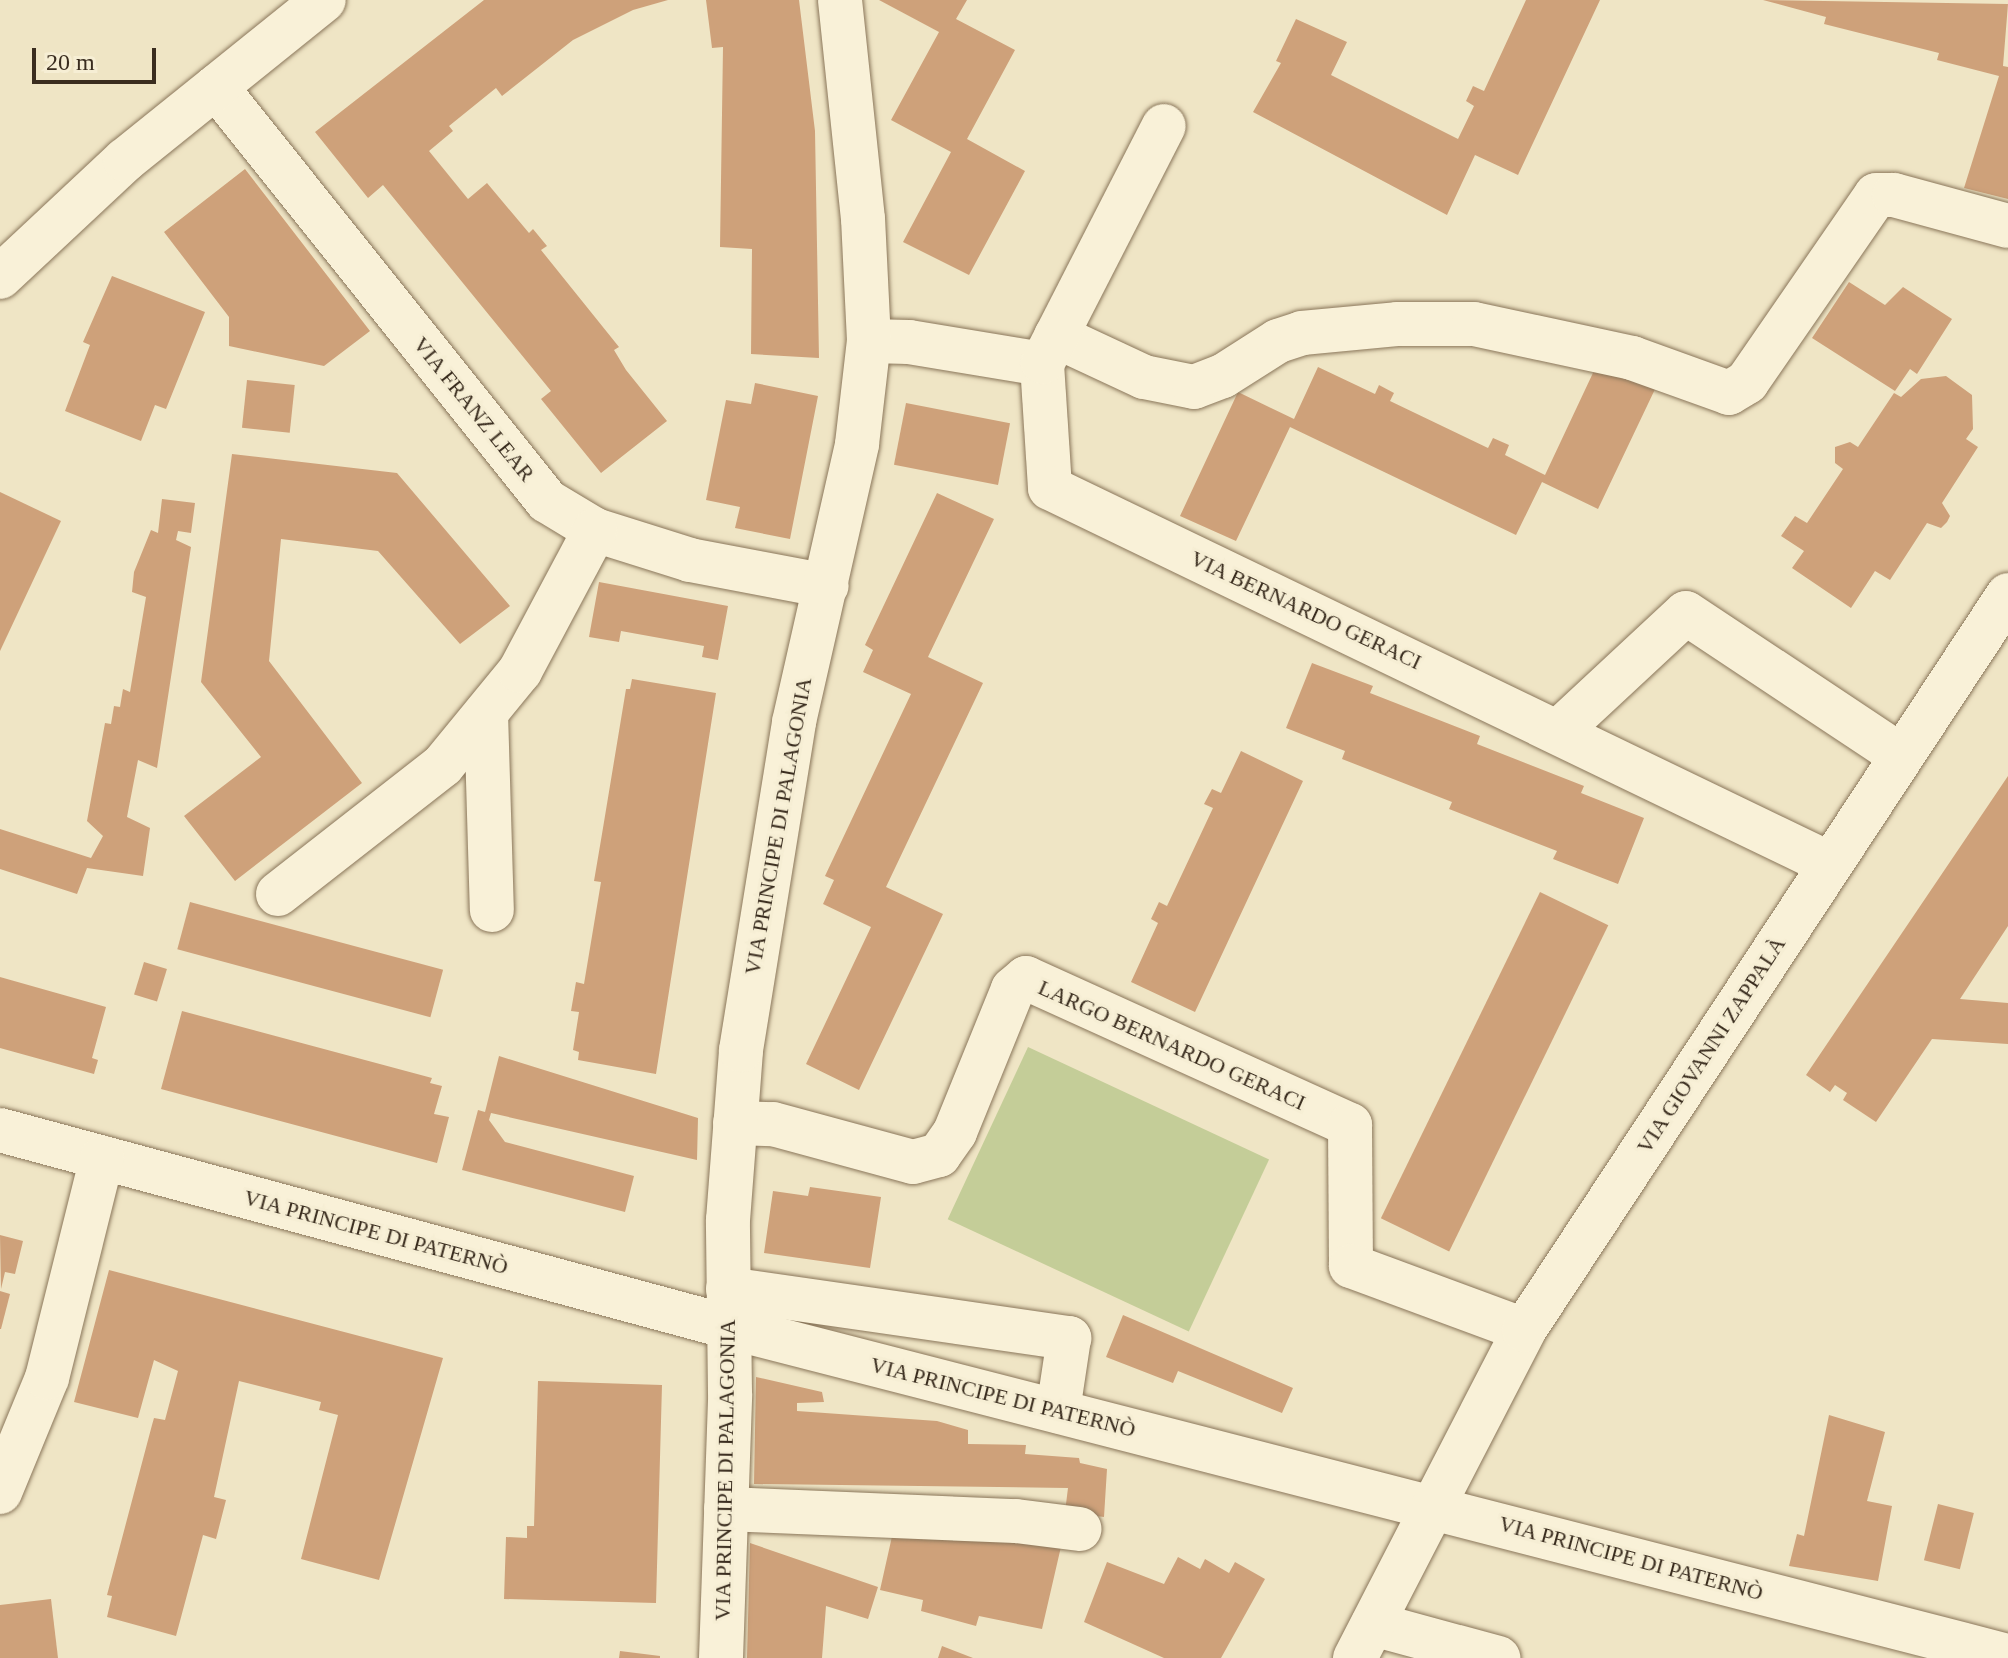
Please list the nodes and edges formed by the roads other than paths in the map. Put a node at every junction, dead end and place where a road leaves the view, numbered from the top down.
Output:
1 (324, 0) edge
2 (840, 0) edge
3 (216, 87) junction
4 (1164, 126) dead end
5 (2008, 226) edge
6 (0, 277) edge
7 (869, 341) junction
8 (1049, 350) junction
9 (595, 530) junction
10 (827, 586) junction
11 (2008, 595) edge
12 (486, 713) junction
13 (1559, 731) junction
14 (1901, 756) junction
15 (1830, 864) junction
16 (278, 894) dead end
17 (492, 910) dead end
18 (735, 1123) junction
19 (0, 1130) edge
20 (102, 1158) junction
21 (728, 1308) junction
22 (1524, 1330) junction
23 (1058, 1411) junction
24 (0, 1492) edge
25 (1434, 1507) junction
26 (726, 1509) junction
27 (1079, 1529) dead end
28 (1364, 1641) edge
29 (1934, 1647) edge
30 (2008, 1656) edge
31 (721, 1658) edge
32 (1498, 1658) edge

1 - 3 street
2 - 7 street, VIA PRINCIPE DI PALAGONIA
3 - 6 street
3 - 9 street, VIA FRANZ LEAR
4 - 8 street
5 - 8 street
7 - 8 street
7 - 10 street, VIA PRINCIPE DI PALAGONIA
8 - 13 street, VIA BERNARDO GERACI
9 - 10 street, VIA FRANZ LEAR
9 - 12 street
10 - 18 street, VIA PRINCIPE DI PALAGONIA
11 - 14 street, VIA GIOVANNI ZAPPALÀ
12 - 16 street
12 - 17 street
13 - 14 street
13 - 15 street, VIA BERNARDO GERACI
14 - 15 street, VIA GIOVANNI ZAPPALÀ
15 - 22 street, VIA GIOVANNI ZAPPALÀ
18 - 21 street, VIA PRINCIPE DI PALAGONIA
18 - 22 street, LARGO BERNARDO GERACI
19 - 20 street, VIA PRINCIPE DI PATERNÒ
20 - 21 street, VIA PRINCIPE DI PATERNÒ
20 - 24 street
21 - 23 street, VIA PRINCIPE DI PATERNÒ
21 - 23 street
21 - 26 street, VIA PRINCIPE DI PALAGONIA
22 - 25 street, VIA GIOVANNI ZAPPALÀ
23 - 25 street, VIA PRINCIPE DI PATERNÒ
25 - 28 street, VIA GIOVANNI ZAPPALÀ
25 - 29 street, VIA PRINCIPE DI PATERNÒ
26 - 27 street
26 - 31 street, VIA PRINCIPE DI PALAGONIA
28 - 32 street
29 - 30 street, VIA PRINCIPE DI PATERNÒ

